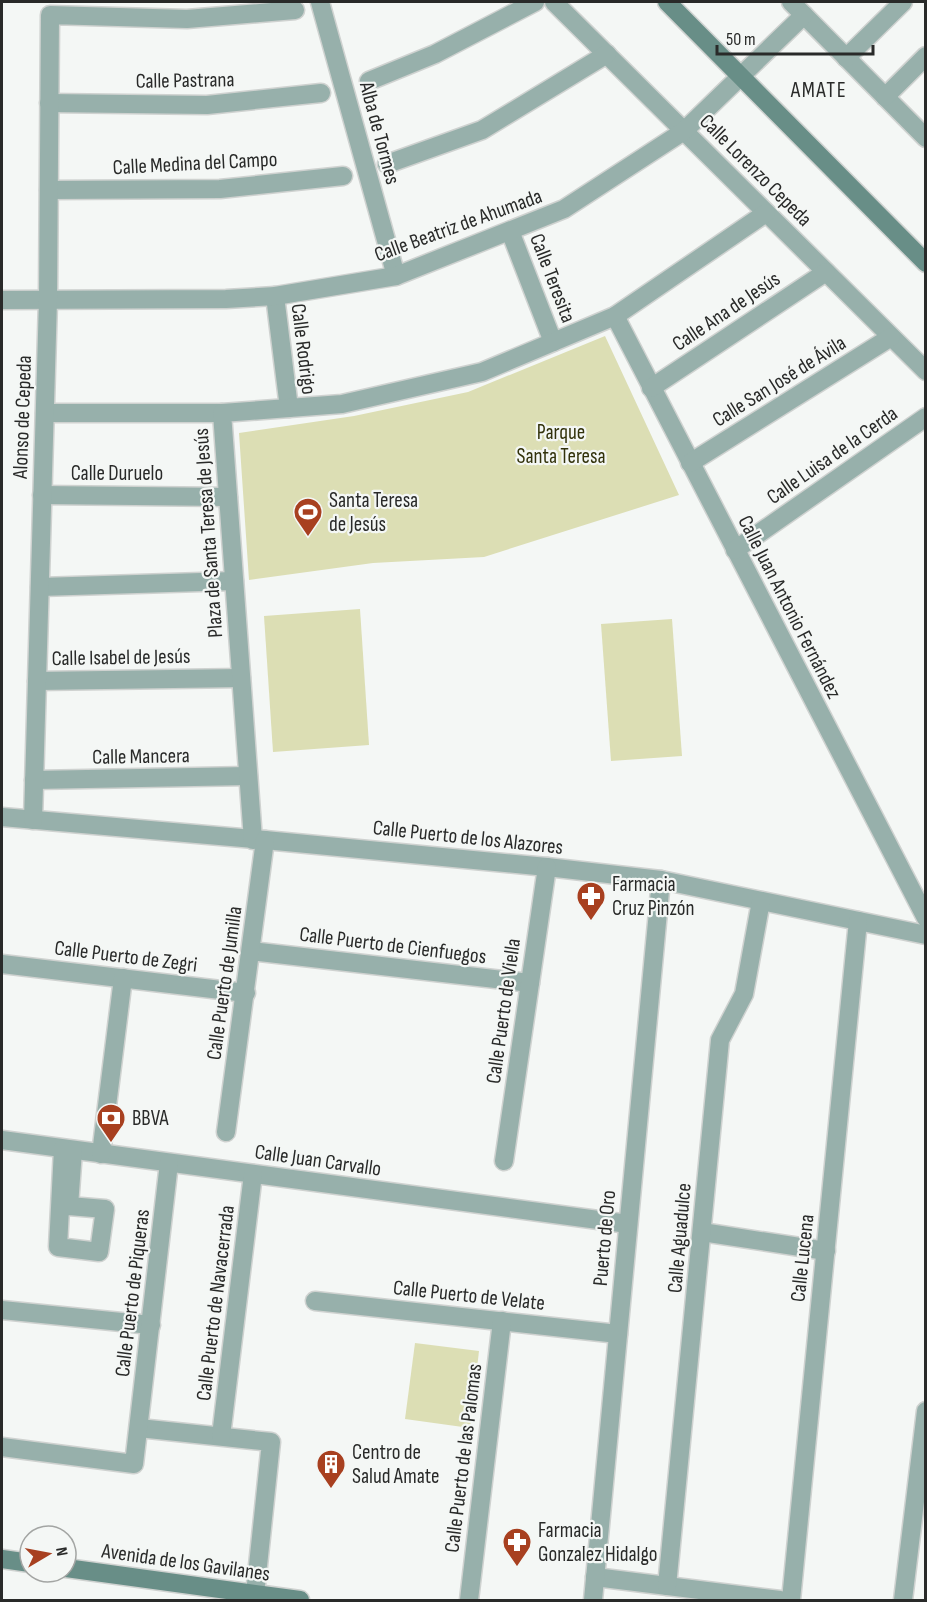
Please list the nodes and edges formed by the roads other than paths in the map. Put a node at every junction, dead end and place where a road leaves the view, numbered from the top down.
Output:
1 (320, 2) edge
2 (535, 2) edge
3 (554, 2) edge
4 (667, 2) edge
5 (790, 2) edge
6 (903, 2) edge
7 (295, 10) dead end
8 (804, 15) junction
9 (607, 54) junction
10 (926, 56) edge
11 (846, 58) junction
12 (741, 77) junction
13 (369, 81) dead end
14 (321, 93) dead end
15 (885, 97) junction
16 (49, 103) junction
17 (684, 131) junction
18 (926, 138) edge
19 (387, 164) dead end
20 (343, 176) dead end
21 (49, 190) junction
22 (766, 213) junction
23 (510, 231) junction
24 (926, 263) edge
25 (826, 272) junction
26 (396, 276) junction
27 (275, 296) junction
28 (2, 300) edge
29 (48, 300) junction
30 (615, 316) junction
31 (891, 337) junction
32 (553, 342) junction
33 (926, 371) edge
34 (651, 388) junction
35 (289, 408) junction
36 (45, 413) junction
37 (222, 413) junction
38 (926, 417) edge
39 (690, 463) junction
40 (42, 495) junction
41 (228, 496) junction
42 (735, 550) junction
43 (234, 581) junction
44 (40, 587) junction
45 (241, 678) junction
46 (37, 681) junction
47 (248, 776) junction
48 (34, 780) junction
49 (2, 817) edge
50 (33, 820) junction
51 (259, 840) junction
52 (547, 867) junction
53 (661, 880) junction
54 (761, 901) junction
55 (926, 918) edge
56 (858, 921) junction
57 (926, 935) edge
58 (251, 951) junction
59 (2, 964) edge
60 (123, 978) junction
61 (530, 983) junction
62 (246, 993) junction
63 (226, 1132) dead end
64 (2, 1140) edge
65 (68, 1150) junction
66 (100, 1154) junction
67 (504, 1161) dead end
68 (169, 1163) junction
69 (254, 1174) junction
70 (628, 1224) junction
71 (702, 1232) junction
72 (826, 1251) junction
73 (315, 1301) dead end
74 (2, 1310) edge
75 (502, 1322) junction
76 (151, 1325) junction
77 (618, 1334) junction
78 (926, 1411) edge
79 (139, 1428) junction
80 (221, 1437) junction
81 (2, 1447) edge
82 (2, 1559) edge
83 (18, 1561) edge
84 (78, 1570) edge
85 (595, 1577) junction
86 (667, 1586) junction
87 (255, 1594) junction
88 (300, 1600) edge
89 (469, 1600) edge
90 (592, 1600) edge
91 (780, 1600) edge
92 (791, 1600) edge
93 (903, 1600) edge

1 - 26 street, Alba de Tormes
2 - 13 street
3 - 9 street, Calle Lorenzo Cepeda
4 - 12 street
5 - 8 street
6 - 11 street
7 - 16 street, Alonso de Cepeda
8 - 11 street
8 - 12 street, Calle Beatriz de Ahumada
9 - 17 street, Calle Lorenzo Cepeda
9 - 19 street
10 - 15 street
11 - 15 street
12 - 17 street, Calle Beatriz de Ahumada
12 - 24 street
14 - 16 street, Calle Pastrana
15 - 18 street
16 - 21 street, Alonso de Cepeda
17 - 22 street, Calle Lorenzo Cepeda
17 - 23 street, Calle Beatriz de Ahumada
20 - 21 street, Calle Medina del Campo
21 - 29 street, Alonso de Cepeda
22 - 25 street, Calle Lorenzo Cepeda
22 - 30 street, Plaza de Santa Teresa de Jesús
23 - 26 street, Calle Beatriz de Ahumada
23 - 32 street, Calle Teresita
25 - 31 street, Calle Lorenzo Cepeda
25 - 34 street, Calle Ana de Jesús
26 - 27 street, Calle Beatriz de Ahumada
27 - 29 street, Calle Beatriz de Ahumada
27 - 35 street, Calle Rodrigo
28 - 29 street, Calle Beatriz de Ahumada
29 - 36 street, Alonso de Cepeda
30 - 32 street, Plaza de Santa Teresa de Jesús
30 - 34 street, Calle Juan Antonio Fernández
31 - 33 street, Calle Lorenzo Cepeda
31 - 39 street, Calle San José de Ávila
32 - 35 street, Plaza de Santa Teresa de Jesús
34 - 39 street, Calle Juan Antonio Fernández
35 - 37 street, Plaza de Santa Teresa de Jesús
36 - 37 street
36 - 40 street, Alonso de Cepeda
37 - 41 street, Plaza de Santa Teresa de Jesús
38 - 42 street, Calle Luisa de la Cerda
39 - 42 street, Calle Juan Antonio Fernández
40 - 41 street, Calle Duruelo
40 - 44 street, Alonso de Cepeda
41 - 43 street, Plaza de Santa Teresa de Jesús
42 - 55 street, Calle Juan Antonio Fernández
43 - 44 street
43 - 45 street, Plaza de Santa Teresa de Jesús
44 - 46 street, Alonso de Cepeda
45 - 46 street, Calle Isabel de Jesús
45 - 47 street, Plaza de Santa Teresa de Jesús
46 - 48 street, Alonso de Cepeda
47 - 48 street, Calle Mancera
47 - 51 street, Plaza de Santa Teresa de Jesús
48 - 50 street, Alonso de Cepeda
49 - 50 street, Calle Puerto de los Alazores
50 - 51 street, Calle Puerto de los Alazores
51 - 52 street, Calle Puerto de los Alazores
51 - 58 street, Calle Puerto de Jumilla
52 - 53 street, Calle Puerto de los Alazores
52 - 61 street, Calle Puerto de Viella
53 - 54 street, Calle Puerto de los Alazores
53 - 70 street, Puerto de Oro
54 - 56 street, Calle Puerto de los Alazores
54 - 71 street, Calle Aguadulce
56 - 57 street, Calle Puerto de los Alazores
56 - 72 street, Calle Lucena
58 - 61 street, Calle Puerto de Cienfuegos
58 - 62 street, Calle Puerto de Jumilla
59 - 60 street, Calle Puerto de Zegri
60 - 62 street, Calle Puerto de Zegri
60 - 66 street
61 - 67 street, Calle Puerto de Viella
62 - 63 street, Calle Puerto de Jumilla
64 - 65 street, Calle Juan Carvallo
65 - 65 street
65 - 66 street, Calle Juan Carvallo
66 - 68 street, Calle Juan Carvallo
68 - 69 street, Calle Juan Carvallo
68 - 76 street, Calle Puerto de Piqueras
69 - 70 street, Calle Juan Carvallo
69 - 80 street, Calle Puerto de Navacerrada
70 - 77 street, Puerto de Oro
71 - 72 street
71 - 86 street, Calle Aguadulce
72 - 92 street, Calle Lucena
73 - 75 street, Calle Puerto de Velate
74 - 76 street
75 - 77 street, Calle Puerto de Velate
75 - 89 street, Calle Puerto de las Palomas
76 - 79 street, Calle Puerto de Piqueras
77 - 85 street, Puerto de Oro
78 - 93 street
79 - 80 street
79 - 81 street, Calle Puerto de Piqueras
80 - 87 street
82 - 83 street
84 - 87 street, Avenida de los Gavilanes
85 - 86 street
85 - 90 street, Puerto de Oro
86 - 91 street
87 - 88 street, Avenida de los Gavilanes

